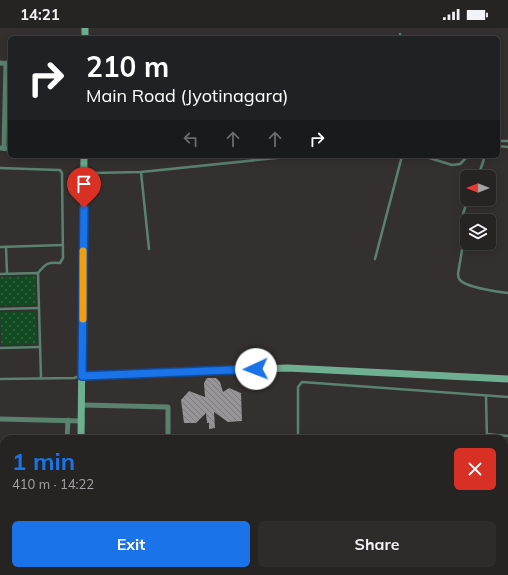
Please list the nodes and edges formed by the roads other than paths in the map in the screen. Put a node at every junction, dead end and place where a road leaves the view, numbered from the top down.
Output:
1 (0, 63) edge
2 (8, 63) edge
3 (2, 148) edge
4 (84, 158) edge
5 (277, 158) edge
6 (401, 158) edge
7 (429, 158) edge
8 (466, 158) edge
9 (484, 158) edge
10 (0, 168) edge
11 (480, 170) edge
12 (141, 172) junction
13 (93, 173) dead end
14 (466, 206) edge
15 (63, 245) junction
16 (0, 247) edge
17 (6, 247) junction
18 (148, 249) dead end
19 (375, 259) dead end
20 (7, 273) junction
21 (38, 273) junction
22 (0, 274) edge
23 (508, 293) edge
24 (39, 308) junction
25 (0, 309) edge
26 (40, 347) junction
27 (0, 348) edge
28 (82, 376) junction
29 (41, 378) junction
30 (508, 379) edge
31 (0, 380) edge
32 (486, 395) junction
33 (508, 397) edge
34 (83, 405) junction
35 (0, 419) edge
36 (68, 420) junction
37 (82, 421) junction
38 (487, 434) joint
39 (67, 435) edge
40 (82, 435) edge
41 (168, 435) edge
42 (298, 435) edge
43 (498, 435) edge

1 - 2 street
2 - 3 street
4 - 28 street
5 - 12 lane
6 - 19 lane
7 - 8 lane
9 - 11 lane
10 - 15 lane
12 - 13 lane
12 - 18 lane
14 - 23 lane
15 - 17 lane
15 - 21 lane
16 - 17 lane
17 - 20 lane
20 - 21 lane
20 - 22 lane
21 - 24 lane
24 - 25 lane
24 - 26 lane
26 - 27 lane
26 - 29 lane
28 - 29 lane
28 - 30 street
28 - 34 street
29 - 31 lane
32 - 33 lane
32 - 38 lane
32 - 42 lane
34 - 37 street
34 - 41 street
35 - 36 street
36 - 37 street
36 - 39 street
37 - 40 street
38 - 43 lane

